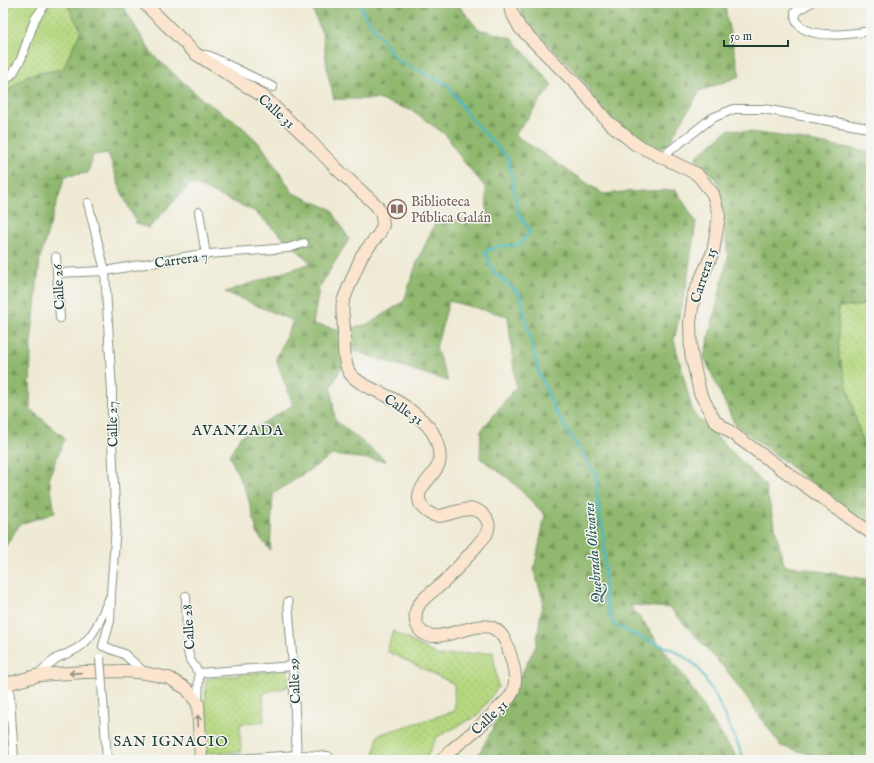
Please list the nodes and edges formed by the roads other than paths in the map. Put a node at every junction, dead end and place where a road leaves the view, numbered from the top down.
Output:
1 (46, 3) edge
2 (144, 3) edge
3 (510, 3) edge
4 (810, 3) edge
5 (871, 31) edge
6 (196, 54) junction
7 (3, 83) edge
8 (273, 87) dead end
9 (871, 127) edge
10 (663, 156) junction
11 (88, 203) dead end
12 (199, 212) dead end
13 (304, 243) dead end
14 (206, 254) junction
15 (56, 257) dead end
16 (105, 271) junction
17 (57, 273) junction
18 (60, 318) dead end
19 (871, 533) edge
20 (111, 594) junction
21 (186, 596) dead end
22 (288, 602) dead end
23 (100, 658) dead end
24 (293, 666) junction
25 (145, 673) junction
26 (199, 673) junction
27 (39, 675) junction
28 (5, 681) edge
29 (198, 704) junction
30 (328, 756) dead end
31 (297, 758) edge
32 (14, 760) edge
33 (107, 760) edge
34 (201, 760) edge
35 (221, 760) edge
36 (442, 760) edge

1 - 7 street
2 - 6 street, Calle 31
3 - 10 street, Carrera 15
4 - 5 street
6 - 8 street
6 - 36 street, Calle 31
9 - 10 street
10 - 19 street, Carrera 15
11 - 16 street, Calle 27
12 - 14 street
13 - 14 street, Carrera 7
14 - 16 street, Carrera 7
15 - 17 street, Calle 26
16 - 17 street, Carrera 7
16 - 20 street, Calle 27
17 - 18 street, Calle 26
20 - 25 street, Calle 27
20 - 27 street
21 - 26 street, Calle 28
22 - 24 street, Calle 29
23 - 33 street, bridge
24 - 26 street
24 - 31 street, Calle 29
25 -> 27 street
25 - 29 street
26 - 29 street
27 - 28 street
28 - 32 street
34 -> 29 street
30 - 31 street
31 - 35 street

